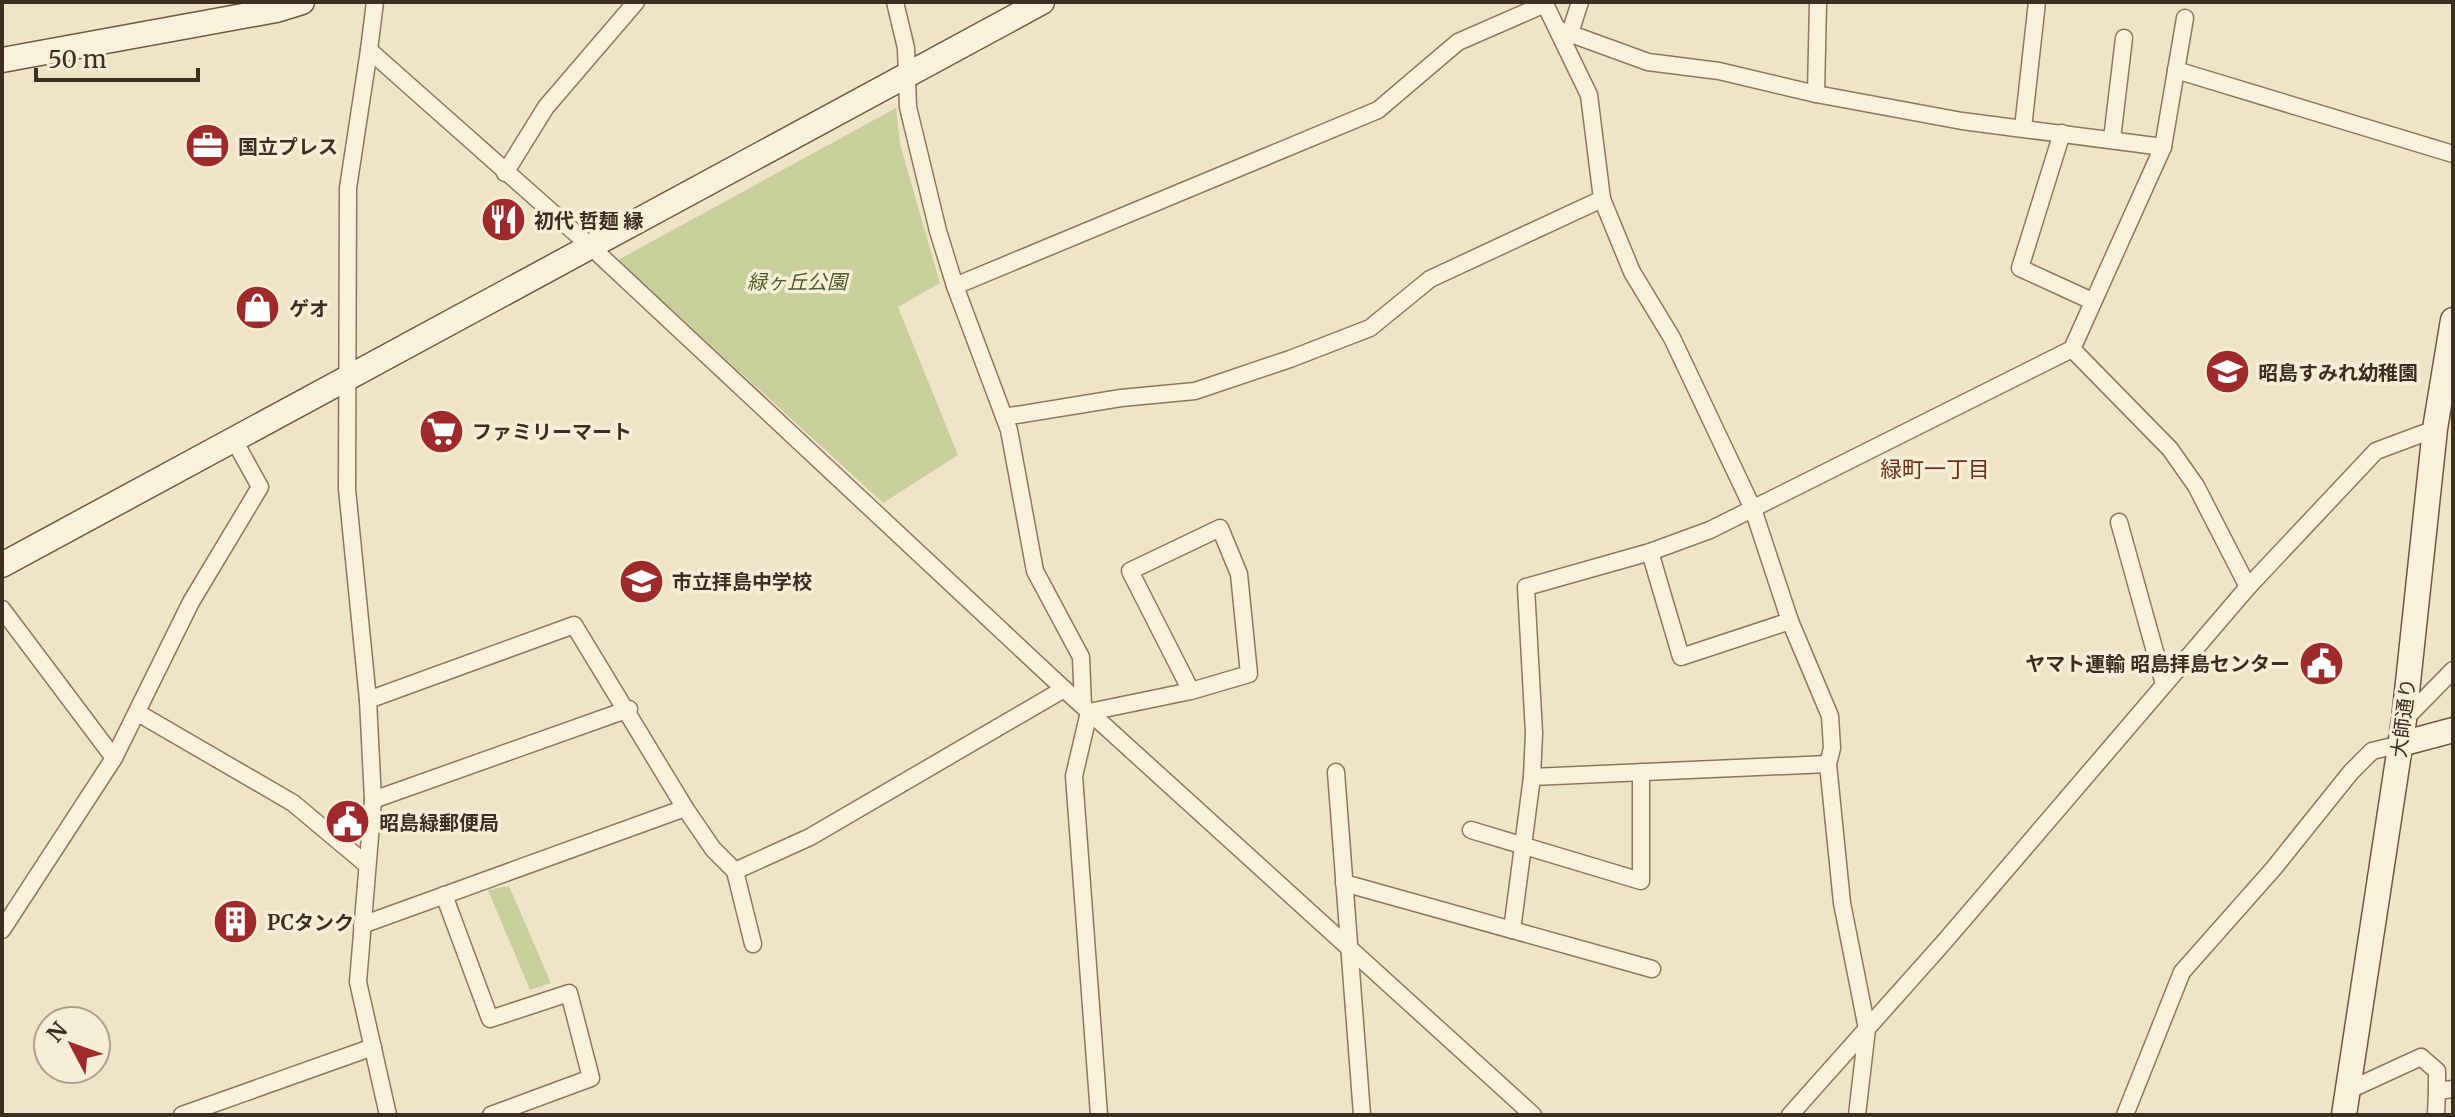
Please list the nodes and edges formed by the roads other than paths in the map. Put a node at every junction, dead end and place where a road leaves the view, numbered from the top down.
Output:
1 (302, 2) edge
2 (375, 2) edge
3 (636, 2) edge
4 (895, 2) edge
5 (1042, 2) edge
6 (1580, 2) edge
7 (1818, 2) edge
8 (2037, 2) edge
9 (1544, 3) edge
10 (2185, 18) dead end
11 (1565, 32) junction
12 (2124, 38) dead end
13 (369, 50) junction
14 (2, 60) edge
15 (2176, 70) junction
16 (907, 74) junction
17 (1816, 94) junction
18 (2023, 128) junction
19 (2062, 133) junction
20 (2112, 139) junction
21 (2163, 147) junction
22 (2453, 154) edge
23 (505, 173) junction
24 (1602, 199) junction
25 (590, 246) junction
26 (955, 286) junction
27 (2092, 301) junction
28 (2453, 320) edge
29 (2072, 349) junction
30 (348, 379) junction
31 (1004, 417) junction
32 (2435, 429) junction
33 (234, 440) junction
34 (1753, 509) junction
35 (2119, 522) dead end
36 (1650, 552) junction
37 (2, 565) edge
38 (2248, 587) junction
39 (2, 609) edge
40 (1790, 621) junction
41 (2453, 670) edge
42 (2164, 684) junction
43 (1064, 689) junction
44 (1191, 691) junction
45 (368, 700) junction
46 (629, 709) junction
47 (1086, 709) junction
48 (138, 713) junction
49 (2453, 730) edge
50 (2402, 732) junction
51 (114, 758) junction
52 (1828, 764) junction
53 (1336, 772) dead end
54 (1641, 772) junction
55 (1532, 777) junction
56 (373, 800) junction
57 (685, 808) junction
58 (1471, 830) dead end
59 (1521, 847) junction
60 (367, 865) junction
61 (735, 871) junction
62 (1344, 883) junction
63 (444, 895) junction
64 (362, 925) junction
65 (2, 930) edge
66 (1512, 930) junction
67 (753, 944) dead end
68 (1348, 946) junction
69 (1652, 969) dead end
70 (1867, 1029) junction
71 (373, 1047) junction
72 (2445, 1090) edge
73 (2346, 1103) edge
74 (182, 1115) edge
75 (388, 1115) edge
76 (491, 1115) edge
77 (1099, 1115) edge
78 (1362, 1115) edge
79 (1533, 1115) edge
80 (1790, 1115) edge
81 (1857, 1115) edge
82 (2125, 1115) edge
83 (2436, 1115) edge

1 - 14 street
2 - 13 street
3 - 23 street
4 - 16 street
5 - 16 street
6 - 11 street
7 - 17 street
8 - 18 street
9 - 11 street
9 - 26 street
10 - 15 street
11 - 17 street
11 - 24 street
12 - 20 street
13 - 23 street
13 - 30 street
15 - 21 street
15 - 22 street
16 - 25 street
16 - 26 street
17 - 18 street
18 - 19 street
19 - 20 street
19 - 27 street
20 - 21 street
21 - 27 street
23 - 25 street
24 - 31 street
24 - 34 street
25 - 30 street
25 - 43 street
26 - 31 street
27 - 29 street
28 - 32 street, 大師通り
29 - 34 street
29 - 38 street
30 - 33 street
30 - 45 street
31 - 47 street
32 - 38 street
32 - 50 street, 大師通り
33 - 37 street
33 - 48 street
34 - 36 street
34 - 40 street
35 - 42 street
36 - 40 street
36 - 55 street
38 - 42 street
39 - 51 street
40 - 52 street
41 - 50 street
42 - 70 street
43 - 47 street
43 - 61 street
44 - 44 street
44 - 47 street
45 - 46 street
45 - 56 street
46 - 56 street
46 - 57 street
47 - 68 street
47 - 77 street
48 - 51 street
48 - 60 street
49 - 50 street
50 - 73 street, 大師通り
50 - 82 street
51 - 65 street
52 - 54 street
52 - 70 street
53 - 62 street
54 - 55 street
54 - 59 street
55 - 59 street
56 - 60 street
57 - 61 street
57 - 63 street
58 - 59 street
59 - 66 street
60 - 64 street
61 - 67 street
62 - 66 street
62 - 68 street
63 - 64 street
63 - 76 street
64 - 71 street
66 - 69 street
68 - 78 street
68 - 79 street
70 - 80 street
70 - 81 street
71 - 74 street
71 - 75 street
72 - 73 street
72 - 83 street

